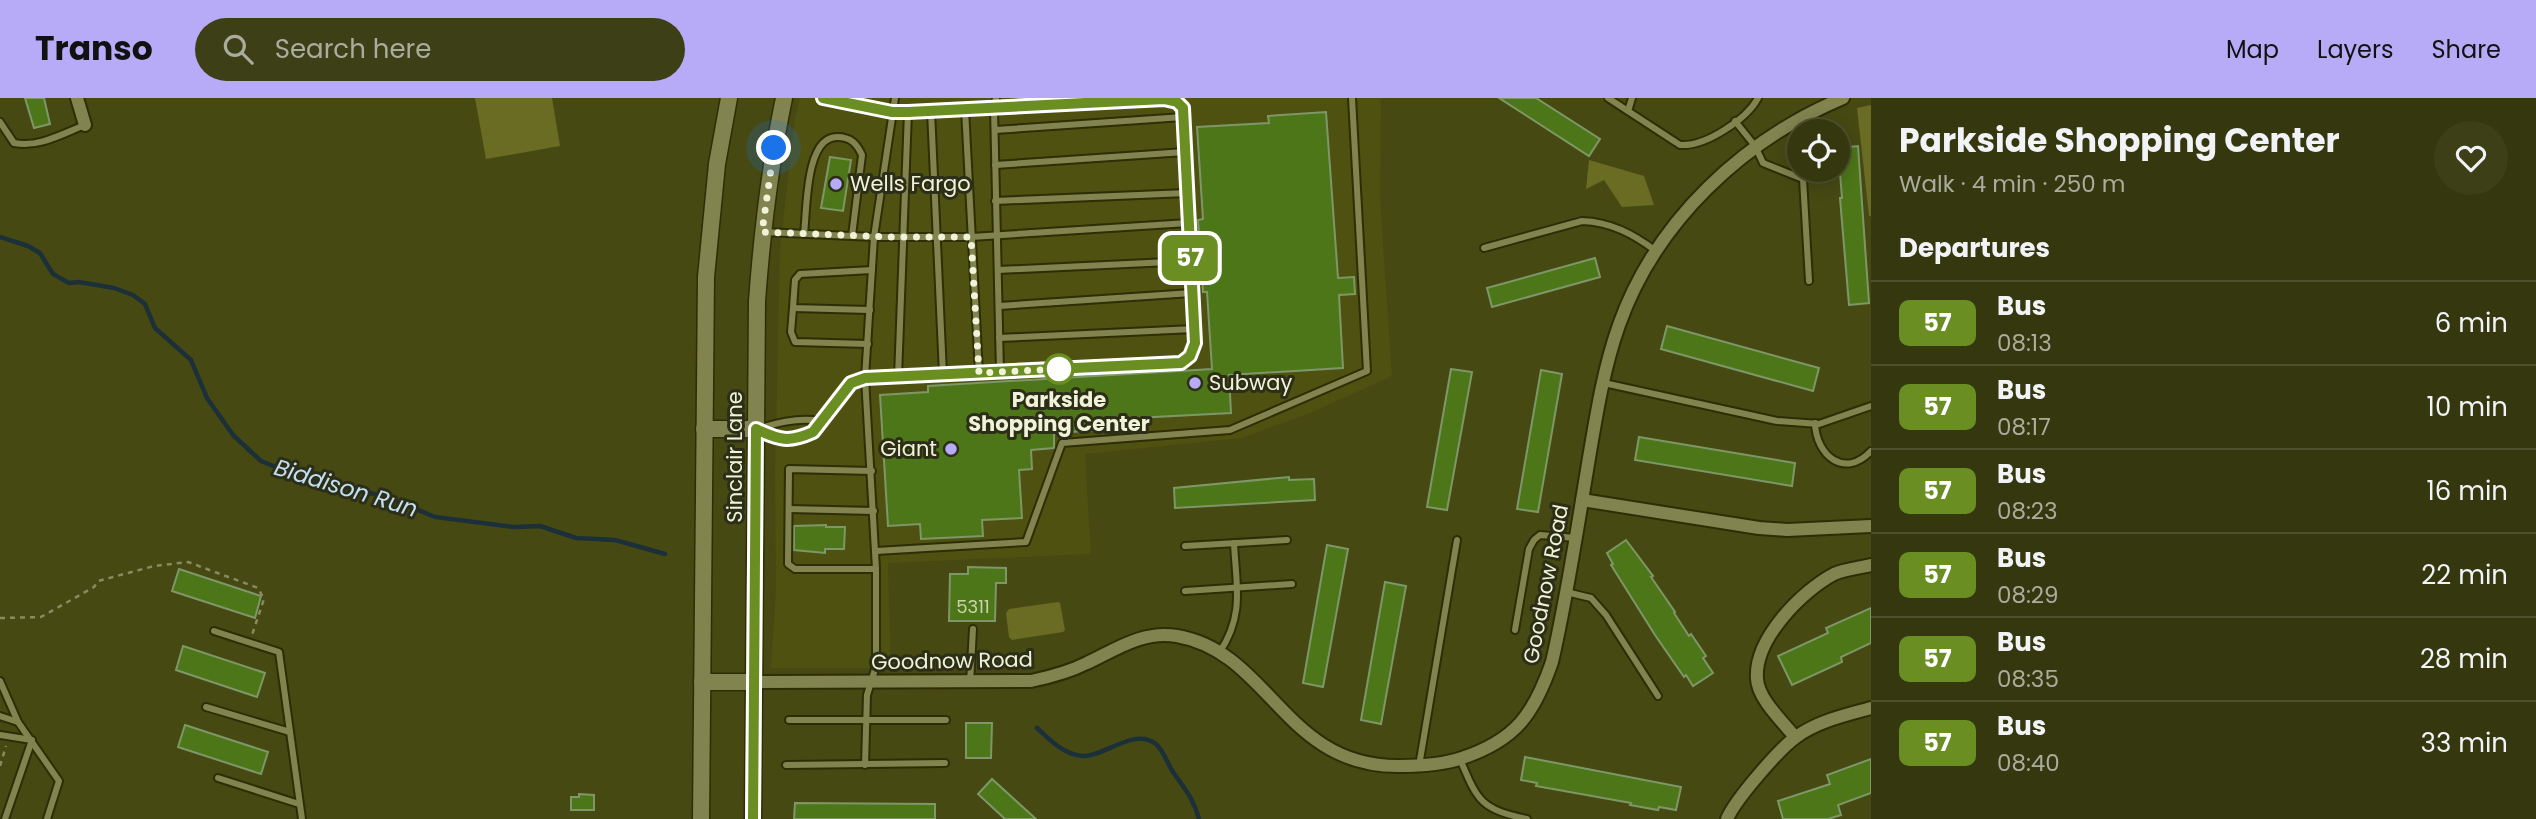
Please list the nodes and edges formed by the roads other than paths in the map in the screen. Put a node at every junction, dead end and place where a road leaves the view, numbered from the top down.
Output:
1 (77, 98) edge
2 (729, 98) edge
3 (784, 98) edge
4 (823, 98) edge
5 (895, 98) edge
6 (996, 98) edge
7 (1164, 98) edge
8 (1352, 98) edge
9 (1608, 98) edge
10 (1632, 98) edge
11 (1758, 98) edge
12 (1843, 98) edge
13 (994, 107) junction
14 (965, 109) junction
15 (930, 111) junction
16 (1628, 111) junction
17 (892, 112) junction
18 (908, 112) junction
19 (1183, 117) junction
20 (1735, 121) junction
21 (0, 122) edge
22 (85, 125) joint
23 (995, 130) junction
24 (1755, 146) junction
25 (1185, 152) junction
26 (995, 165) junction
27 (1187, 193) junction
28 (995, 201) junction
29 (1188, 223) junction
30 (762, 232) junction
31 (804, 234) junction
32 (852, 236) junction
33 (997, 236) junction
34 (874, 237) junction
35 (903, 237) junction
36 (971, 237) junction
37 (936, 238) junction
38 (1484, 248) dead end
39 (1656, 251) junction
40 (1191, 261) junction
41 (872, 270) junction
42 (998, 270) junction
43 (1809, 281) dead end
44 (1192, 293) junction
45 (999, 306) junction
46 (793, 308) junction
47 (870, 310) junction
48 (1194, 330) junction
49 (999, 338) junction
50 (868, 344) junction
51 (1000, 372) junction
52 (979, 373) junction
53 (943, 374) junction
54 (898, 377) junction
55 (865, 378) junction
56 (1602, 382) junction
57 (1871, 406) edge
58 (821, 421) junction
59 (1815, 423) junction
60 (704, 429) junction
61 (756, 429) junction
62 (1871, 451) edge
63 (872, 471) junction
64 (1582, 500) junction
65 (789, 509) junction
66 (874, 511) junction
67 (1871, 526) edge
68 (1576, 538) junction
69 (1287, 540) dead end
70 (1457, 540) dead end
71 (1234, 542) junction
72 (1185, 546) dead end
73 (876, 551) junction
74 (1871, 565) edge
75 (876, 569) junction
76 (1292, 584) dead end
77 (1236, 587) junction
78 (1185, 592) dead end
79 (1566, 592) junction
80 (973, 629) dead end
81 (1515, 630) dead end
82 (214, 631) dead end
83 (1219, 653) junction
84 (0, 681) edge
85 (702, 682) junction
86 (755, 682) junction
87 (870, 682) junction
88 (970, 682) junction
89 (1658, 696) dead end
90 (206, 707) dead end
91 (1871, 708) edge
92 (0, 716) edge
93 (866, 718) junction
94 (789, 720) dead end
95 (946, 720) dead end
96 (18, 722) junction
97 (290, 732) junction
98 (0, 735) edge
99 (1795, 737) junction
100 (32, 740) junction
101 (1460, 759) junction
102 (945, 763) dead end
103 (786, 765) dead end
104 (865, 765) junction
105 (1419, 766) junction
106 (218, 778) dead end
107 (299, 804) junction
108 (5, 819) edge
109 (47, 819) edge
110 (302, 819) edge
111 (701, 819) edge
112 (753, 819) edge
113 (1527, 819) edge
114 (1727, 819) edge

1 - 22 street
2 - 60 street, Sinclair Lane
3 - 30 street, Sinclair Lane
4 - 17 lane
5 - 17 lane
6 - 13 lane
7 - 13 lane
7 - 19 lane
8 - 73 lane
9 - 16 lane
10 - 16 lane
11 - 20 lane
12 - 24 street, Goodnow Road
13 - 14 lane
13 - 23 lane
14 - 15 lane
14 - 36 lane
15 - 18 lane
15 - 37 lane
16 - 20 lane
17 - 18 lane
17 - 34 lane
18 - 35 lane
19 - 23 lane
19 - 25 lane
20 - 24 lane
21 - 22 lane
23 - 26 lane
24 - 39 street, Goodnow Road
24 - 43 lane
25 - 26 lane
25 - 27 lane
26 - 28 lane
27 - 28 lane
27 - 29 lane
28 - 33 lane
29 - 33 lane
29 - 40 lane
30 - 31 lane
30 - 61 street, Sinclair Lane
31 - 32 lane
31 - 32 lane
32 - 34 lane
33 - 36 lane
33 - 42 lane
34 - 35 lane
34 - 41 lane
35 - 37 lane
35 - 54 lane
36 - 37 lane
36 - 52 lane
37 - 53 lane
38 - 39 lane
39 - 56 street, Goodnow Road
40 - 42 lane
40 - 44 lane
41 - 46 lane
41 - 47 lane
42 - 45 lane
44 - 45 lane
44 - 48 lane
45 - 49 lane
46 - 47 lane
46 - 50 lane
47 - 50 lane
48 - 49 lane
48 - 51 lane
49 - 51 lane
50 - 55 lane
51 - 52 lane
52 - 53 lane
53 - 54 lane
54 - 55 lane
55 - 58 lane
55 - 63 lane
56 - 59 lane
56 - 64 street, Goodnow Road
57 - 59 lane
58 - 61 lane
58 - 61 lane
59 - 62 lane
60 - 61 street
60 - 85 street, Sinclair Lane
61 - 86 street, Sinclair Lane
63 - 65 lane
63 - 66 lane
64 - 67 street
64 - 68 street, Goodnow Road
65 - 66 lane
65 - 75 lane
66 - 73 lane
68 - 79 street, Goodnow Road
68 - 81 lane
69 - 71 lane
70 - 105 lane
71 - 72 lane
71 - 77 lane
73 - 75 lane
74 - 99 street
75 - 87 lane
76 - 77 lane
77 - 78 lane
77 - 83 lane
79 - 89 lane
79 - 101 street, Goodnow Road
80 - 88 lane
82 - 97 lane
83 - 88 street, Goodnow Road
83 - 105 street, Goodnow Road
84 - 96 lane
85 - 86 street
85 - 111 street, Sinclair Lane
86 - 87 street, Goodnow Road
86 - 112 street, Sinclair Lane
87 - 88 street, Goodnow Road
87 - 93 lane
90 - 97 lane
91 - 99 street
92 - 96 lane
93 - 94 lane
93 - 95 lane
93 - 104 lane
96 - 100 lane
97 - 107 lane
98 - 100 lane
99 - 114 street
100 - 108 lane
100 - 109 lane
101 - 105 street, Goodnow Road
101 - 113 lane
102 - 104 lane
103 - 104 lane
106 - 107 lane
107 - 110 lane

